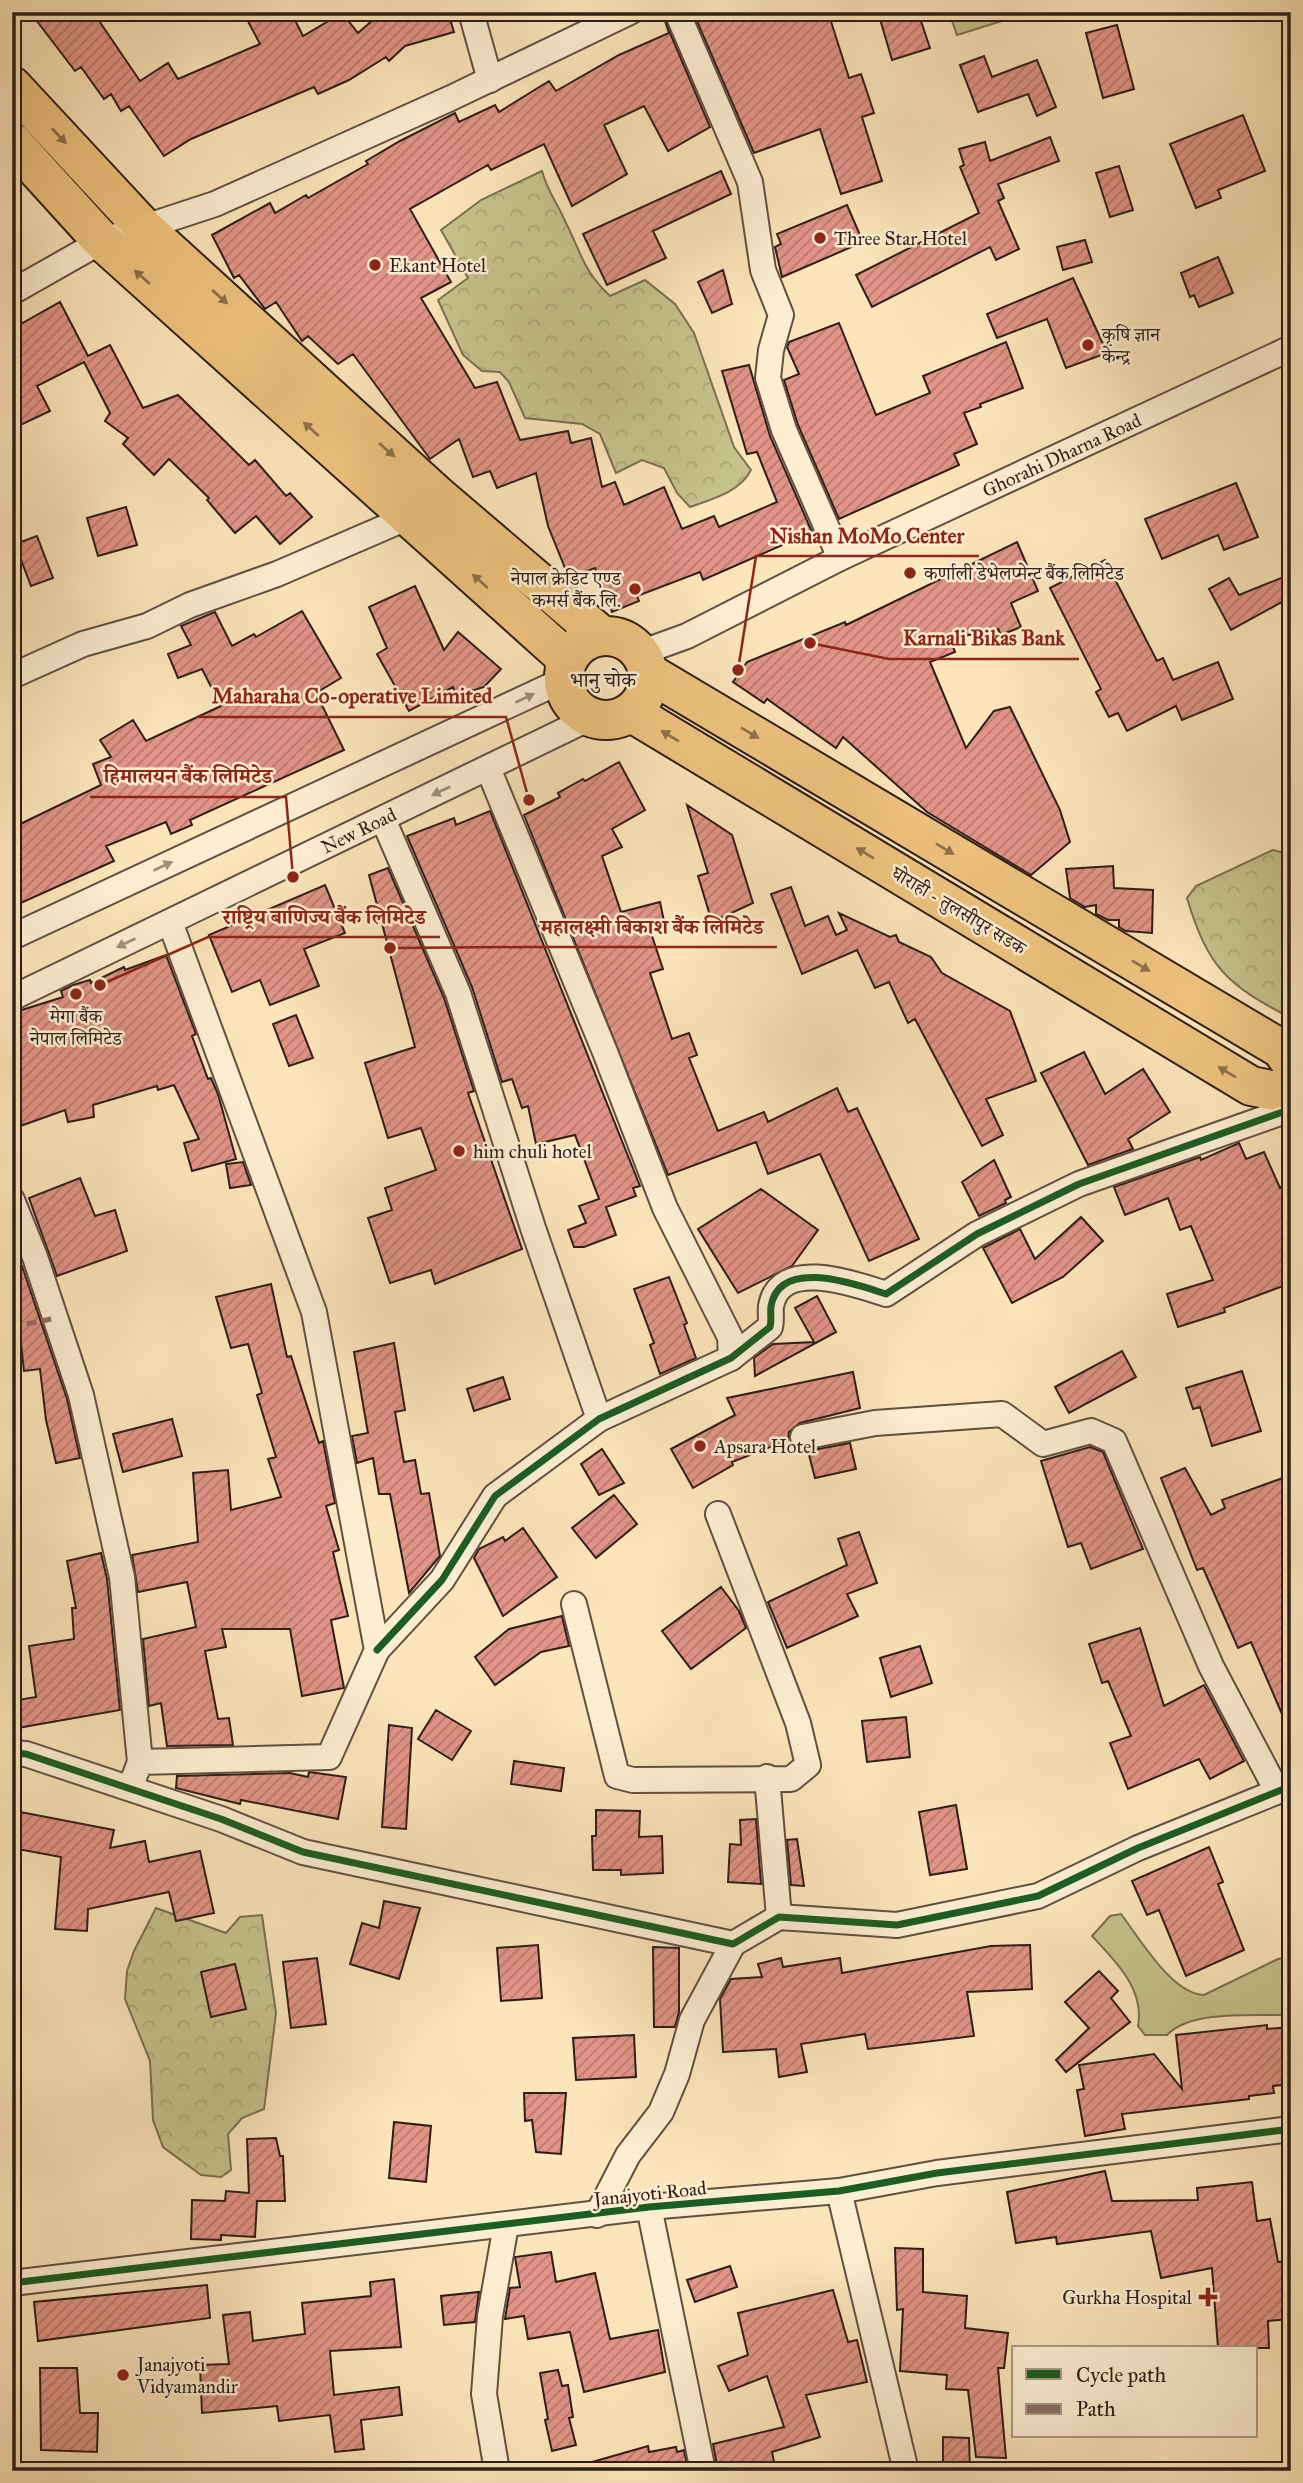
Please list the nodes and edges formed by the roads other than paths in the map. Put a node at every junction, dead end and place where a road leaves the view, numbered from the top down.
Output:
1 (471, 12) edge
2 (630, 12) edge
3 (677, 12) edge
4 (490, 80) junction
5 (12, 86) edge
6 (12, 142) edge
7 (144, 228) junction
8 (102, 242) junction
9 (12, 292) edge
10 (1291, 348) edge
11 (409, 517) junction
12 (840, 558) junction
13 (602, 636) junction
14 (645, 663) junction
15 (565, 670) junction
16 (12, 676) edge
17 (632, 713) junction
18 (590, 718) junction
19 (488, 768) junction
20 (383, 819) junction
21 (170, 922) junction
22 (12, 937) edge
23 (12, 998) edge
24 (1291, 1063) edge
25 (1291, 1094) edge
26 (1291, 1109) edge
27 (12, 1200) edge
28 (731, 1358) junction
29 (599, 1419) junction
30 (803, 1437) dead end
31 (718, 1514) dead end
32 (574, 1604) dead end
33 (377, 1650) junction
34 (12, 1753) edge
35 (140, 1762) junction
36 (768, 1777) junction
37 (130, 1788) junction
38 (1284, 1789) edge
39 (779, 1917) junction
40 (733, 1944) junction
41 (1291, 2129) edge
42 (839, 2191) junction
43 (649, 2207) junction
44 (597, 2215) junction
45 (506, 2225) junction
46 (12, 2283) edge
47 (497, 2471) edge
48 (703, 2471) edge
49 (905, 2471) edge

1 - 4 street
2 - 4 street
3 - 12 street
4 - 7 street
5 -> 7 main road
6 - 8 main road
7 - 8 street
7 -> 13 main road
8 - 9 street
11 -> 8 main road
10 - 12 street, Ghorahi Dharna Road
15 -> 11 main road
11 - 16 street
12 - 14 street, Ghorahi Dharna Road
13 - 14 main road
13 - 15 main road
14 - 17 main road
14 -> 24 main road
15 - 18 main road
22 -> 15 street
17 - 18 main road
25 -> 17 main road, घोराही - तुलसीपुर सडक
18 - 19 street, New Road
19 -> 20 street, New Road
19 - 28 street
20 - 21 street, New Road
20 - 29 street
21 -> 23 street, New Road
21 - 33 street
26 - 28 street
27 - 35 street
28 - 29 street
29 - 33 street
30 - 38 street
31 - 36 street
32 - 36 street
33 - 35 street
34 - 37 street
35 - 37 street
36 - 39 street
37 - 40 street
38 - 39 street
39 - 40 street
40 - 44 street
41 - 42 street, Janajyoti Road
42 - 43 street, Janajyoti Road
42 - 49 street
43 - 44 street, Janajyoti Road
43 - 48 street
44 - 45 street, Janajyoti Road
45 - 46 street, Janajyoti Road
45 - 47 street

